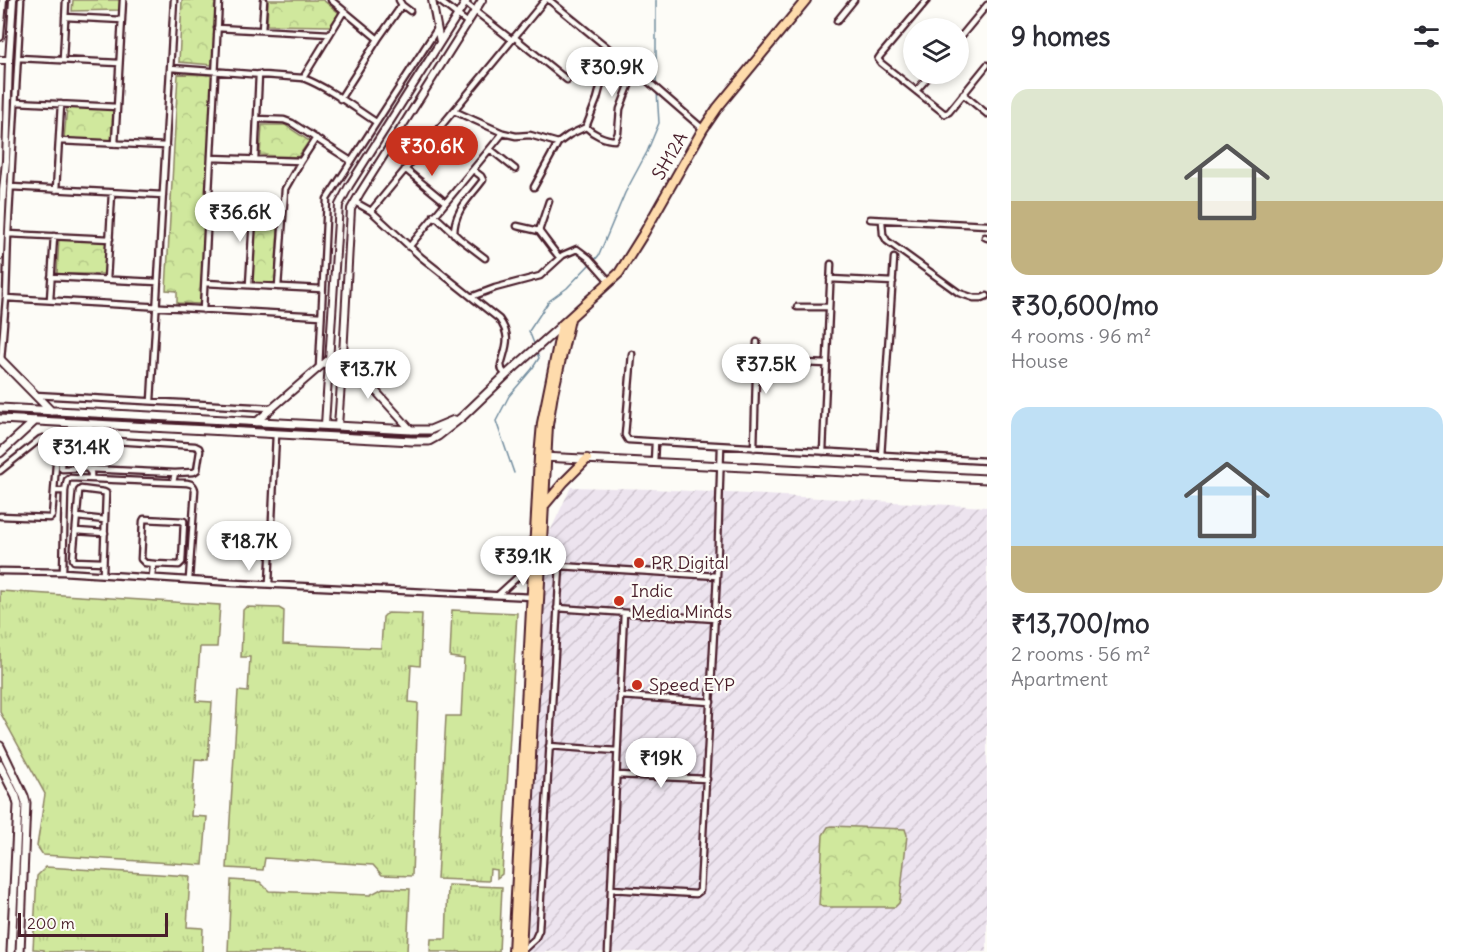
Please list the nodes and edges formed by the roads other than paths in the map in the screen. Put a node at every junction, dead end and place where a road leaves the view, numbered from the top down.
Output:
1 (3, 0) edge
2 (13, 0) edge
3 (21, 0) edge
4 (66, 0) edge
5 (123, 0) edge
6 (174, 0) edge
7 (219, 0) edge
8 (264, 0) edge
9 (331, 0) edge
10 (432, 0) edge
11 (438, 0) edge
12 (482, 0) edge
13 (547, 0) edge
14 (806, 0) edge
15 (854, 0) edge
16 (927, 0) edge
17 (464, 1) edge
18 (401, 2) edge
19 (987, 5) edge
20 (344, 11) junction
21 (410, 11) dead end
22 (475, 11) junction
23 (457, 16) junction
24 (65, 17) junction
25 (122, 20) junction
26 (837, 21) dead end
27 (468, 23) junction
28 (969, 27) edge
29 (217, 28) junction
30 (437, 28) junction
31 (262, 30) junction
32 (330, 34) junction
33 (0, 37) edge
34 (378, 39) junction
35 (513, 39) junction
36 (440, 42) junction
37 (610, 50) junction
38 (18, 58) junction
39 (0, 60) edge
40 (9, 60) junction
41 (63, 60) junction
42 (119, 63) junction
43 (987, 65) edge
44 (171, 68) junction
45 (635, 70) junction
46 (215, 71) junction
47 (259, 74) junction
48 (303, 78) junction
49 (567, 80) dead end
50 (403, 81) junction
51 (922, 84) edge
52 (411, 88) junction
53 (916, 91) junction
54 (963, 94) junction
55 (340, 99) junction
56 (16, 102) junction
57 (61, 104) junction
58 (117, 107) junction
59 (454, 111) junction
60 (987, 114) edge
61 (257, 119) junction
62 (376, 122) junction
63 (586, 127) junction
64 (703, 129) junction
65 (503, 133) junction
66 (316, 138) junction
67 (59, 141) junction
68 (558, 143) junction
69 (115, 144) junction
70 (4, 145) edge
71 (165, 146) junction
72 (490, 149) junction
73 (211, 158) junction
74 (255, 159) junction
75 (300, 161) junction
76 (351, 161) junction
77 (405, 169) junction
78 (516, 169) dead end
79 (472, 170) junction
80 (534, 187) dead end
81 (11, 188) junction
82 (56, 190) junction
83 (112, 193) junction
84 (163, 195) junction
85 (209, 199) junction
86 (549, 201) dead end
87 (254, 202) junction
88 (355, 202) junction
89 (445, 202) junction
90 (283, 204) junction
91 (371, 211) junction
92 (434, 215) junction
93 (870, 219) dead end
94 (882, 221) junction
95 (987, 225) edge
96 (517, 226) dead end
97 (539, 231) junction
98 (8, 234) junction
99 (454, 234) junction
100 (54, 236) junction
101 (110, 239) junction
102 (409, 247) junction
103 (0, 256) edge
104 (485, 258) dead end
105 (560, 258) junction
106 (894, 258) dead end
107 (831, 264) dead end
108 (51, 277) junction
109 (107, 279) junction
110 (830, 279) junction
111 (158, 282) junction
112 (610, 282) junction
113 (893, 282) junction
114 (205, 283) junction
115 (249, 285) junction
116 (278, 287) junction
117 (322, 289) junction
118 (987, 296) edge
119 (471, 297) junction
120 (6, 298) junction
121 (50, 300) junction
122 (157, 307) junction
123 (797, 307) dead end
124 (829, 307) junction
125 (203, 310) junction
126 (321, 316) junction
127 (571, 318) junction
128 (562, 325) junction
129 (757, 342) dead end
130 (632, 354) dead end
131 (343, 355) junction
132 (329, 359) junction
133 (1, 360) edge
134 (756, 361) junction
135 (827, 364) junction
136 (319, 368) junction
137 (506, 375) junction
138 (35, 395) junction
139 (151, 401) junction
140 (0, 408) edge
141 (273, 408) junction
142 (51, 411) junction
143 (462, 417) junction
144 (0, 419) edge
145 (35, 421) junction
146 (256, 422) junction
147 (325, 425) junction
148 (338, 426) junction
149 (411, 430) junction
150 (276, 434) junction
151 (655, 442) junction
152 (721, 446) junction
153 (754, 448) junction
154 (823, 452) junction
155 (0, 453) edge
156 (881, 456) junction
157 (542, 457) junction
158 (587, 459) junction
159 (987, 461) edge
160 (654, 463) junction
161 (720, 466) junction
162 (89, 469) junction
163 (0, 471) edge
164 (175, 473) junction
165 (91, 479) junction
166 (987, 479) edge
167 (173, 483) junction
168 (54, 490) junction
169 (64, 491) junction
170 (543, 507) junction
171 (0, 516) edge
172 (77, 517) junction
173 (105, 520) junction
174 (76, 531) junction
175 (105, 533) junction
176 (541, 544) junction
177 (103, 562) junction
178 (534, 562) junction
179 (155, 564) junction
180 (560, 566) junction
181 (0, 571) edge
182 (63, 572) junction
183 (103, 574) junction
184 (717, 576) junction
185 (152, 577) junction
186 (189, 580) junction
187 (269, 584) junction
188 (498, 595) junction
189 (535, 597) junction
190 (557, 608) junction
191 (624, 613) junction
192 (715, 619) junction
193 (620, 696) junction
194 (711, 702) junction
195 (0, 746) edge
196 (549, 746) junction
197 (617, 751) junction
198 (0, 765) edge
199 (616, 775) junction
200 (706, 779) junction
201 (611, 889) junction
202 (11, 952) edge
203 (20, 952) edge
204 (513, 952) edge
205 (521, 952) edge
206 (608, 952) edge

1 - 33 street
2 - 40 street
3 - 38 street
4 - 24 street
5 - 25 street
6 - 44 street
7 - 29 street
8 - 31 street
9 - 20 street
10 - 30 street
11 - 23 street
12 - 22 street
13 - 35 street
13 - 37 street
14 - 64 main road, SH12A / SH12A
15 - 26 street
16 - 53 street
17 - 22 street
17 - 23 street
18 - 21 street
18 - 34 street
19 - 28 street
20 - 32 street
20 - 34 street
22 - 27 street
22 - 35 street
23 - 27 street
23 - 36 street
24 - 25 street
24 - 41 street
25 - 42 street
27 - 88 street
29 - 31 street
29 - 46 street
30 - 36 street
30 - 50 street
31 - 32 street
32 - 48 street
34 - 55 street
35 - 49 street
35 - 59 street
36 - 52 street
37 - 45 street
37 - 63 street
38 - 41 street
38 - 56 street
39 - 40 street
40 - 70 street
41 - 42 street
42 - 58 street
43 - 54 street
44 - 46 street
44 - 71 street
45 - 63 street
45 - 64 street
46 - 47 street
46 - 73 street
47 - 48 street
47 - 61 street
48 - 55 street
50 - 52 street
50 - 62 street
51 - 53 street
52 - 132 street
53 - 54 street
54 - 60 street
55 - 62 street
56 - 57 street
56 - 81 street
57 - 58 street
57 - 67 street
58 - 69 street
59 - 65 street
59 - 77 street
61 - 66 street
61 - 74 street
62 - 76 street
63 - 68 street
64 - 112 main road, SH12A / SH12A
65 - 68 street
65 - 72 street
66 - 75 street
66 - 76 street
67 - 69 street
67 - 82 street
68 - 80 street
69 - 71 street
70 - 103 street
71 - 84 street
72 - 78 street
72 - 79 street
73 - 74 street
73 - 85 street
74 - 75 street
75 - 90 street
76 - 117 street
77 - 89 street
77 - 91 street
79 - 89 street
79 - 99 street
81 - 82 street
81 - 98 street
82 - 83 street
83 - 84 street
83 - 101 street
84 - 111 street
85 - 87 street
85 - 114 street
86 - 97 street
87 - 90 street
87 - 115 street
88 - 91 street
88 - 131 street
89 - 92 street
90 - 116 street
91 - 102 street
92 - 99 street
92 - 102 street
93 - 94 street
94 - 95 street
94 - 118 street
96 - 97 street
97 - 105 street
98 - 100 street
98 - 120 street
99 - 104 street
100 - 101 street
100 - 108 street
101 - 109 street
102 - 119 street
105 - 112 street
105 - 119 street
106 - 113 street
107 - 110 street
108 - 109 street
108 - 121 street
109 - 111 street
110 - 113 street
110 - 124 street
111 - 122 street
112 - 127 main road, SH12A / SH12A
113 - 156 street
114 - 115 street
114 - 125 street
115 - 116 street
116 - 117 street
117 - 126 street
119 - 137 street
120 - 121 street
120 - 133 street
121 - 122 street
122 - 125 street
122 - 139 street
123 - 124 street
124 - 135 street
125 - 126 street
126 - 136 street
127 - 128 main road, SH12A / SH12A
127 - 157 main road
128 - 137 main road
128 - 157 main road
129 - 134 street
130 - 151 street
131 - 148 street
131 - 149 street
132 - 136 street
132 - 147 street
133 - 138 main road
134 - 135 street
134 - 153 street
135 - 154 street
136 - 141 street
137 - 143 main road
138 - 139 street
138 - 142 main road
139 - 141 street
140 - 142 main road
141 - 146 street
142 - 146 main road
143 - 149 main road
143 - 150 main road
144 - 145 main road
145 - 150 main road
145 - 155 main road
146 - 147 main road
147 - 148 main road
148 - 149 main road
150 - 187 street
151 - 152 street
151 - 160 street
152 - 153 street
152 - 161 street
153 - 154 street
154 - 156 street
156 - 159 street
157 - 158 main road
157 - 170 main road
157 - 178 main road
158 - 160 main road
158 - 170 main road
160 - 161 main road
161 - 166 main road
161 - 184 street
162 - 164 street
162 - 164 street
162 - 165 street
163 - 168 street
164 - 167 street
165 - 167 street
165 - 169 street
167 - 186 street
168 - 169 street
168 - 171 street
169 - 182 street
170 - 176 main road
172 - 173 street
172 - 173 street
172 - 174 street
173 - 175 street
174 - 175 street
174 - 177 street
175 - 177 street
176 - 180 street
176 - 189 main road
177 - 183 street
178 - 188 street
178 - 189 main road
179 - 179 street
179 - 185 street
180 - 184 street
180 - 190 street
181 - 182 street
182 - 183 street
183 - 185 street
184 - 192 street
185 - 186 street
186 - 187 street
187 - 188 street
188 - 189 street
189 - 204 main road
189 - 205 main road
190 - 191 street
190 - 196 street
191 - 192 street
191 - 193 street
192 - 194 street
193 - 194 street
193 - 197 street
194 - 200 street
195 - 203 main road
196 - 197 street
196 - 205 street
197 - 199 street
198 - 202 main road
199 - 200 street
199 - 201 street
200 - 201 street
201 - 206 street

